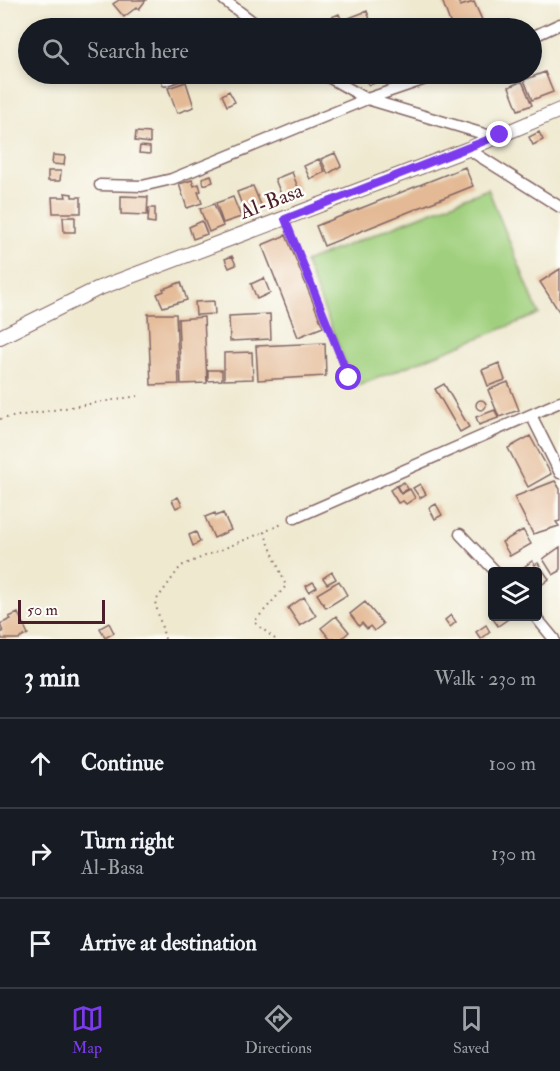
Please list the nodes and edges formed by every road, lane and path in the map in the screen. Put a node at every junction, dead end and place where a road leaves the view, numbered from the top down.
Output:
1 (224, 0) edge
2 (248, 18) edge
3 (560, 24) edge
4 (542, 32) edge
5 (341, 84) edge
6 (411, 84) edge
7 (367, 99) junction
8 (560, 110) edge
9 (494, 137) junction
10 (468, 148) junction
11 (100, 185) dead end
12 (560, 207) edge
13 (285, 219) junction
14 (0, 337) edge
15 (349, 378) dead end
16 (137, 396) dead end
17 (560, 402) edge
18 (531, 415) junction
19 (0, 419) edge
20 (560, 473) edge
21 (295, 518) joint
22 (264, 532) junction
23 (460, 534) dead end
24 (491, 567) edge
25 (539, 621) edge
26 (165, 639) edge
27 (275, 639) edge
28 (554, 639) edge

1 - 2 street
3 - 4 street
5 - 7 street
6 - 7 street
7 - 9 street
7 - 11 street
8 - 9 street, Al-Basa
9 - 10 street, Al-Basa
10 - 12 street
10 - 13 street, Al-Basa
13 - 14 street, Al-Basa
13 - 15 path
16 - 19 path
17 - 18 street
18 - 20 street
18 - 21 street
21 - 22 path
22 - 26 path
22 - 27 path
23 - 24 street
25 - 28 street

